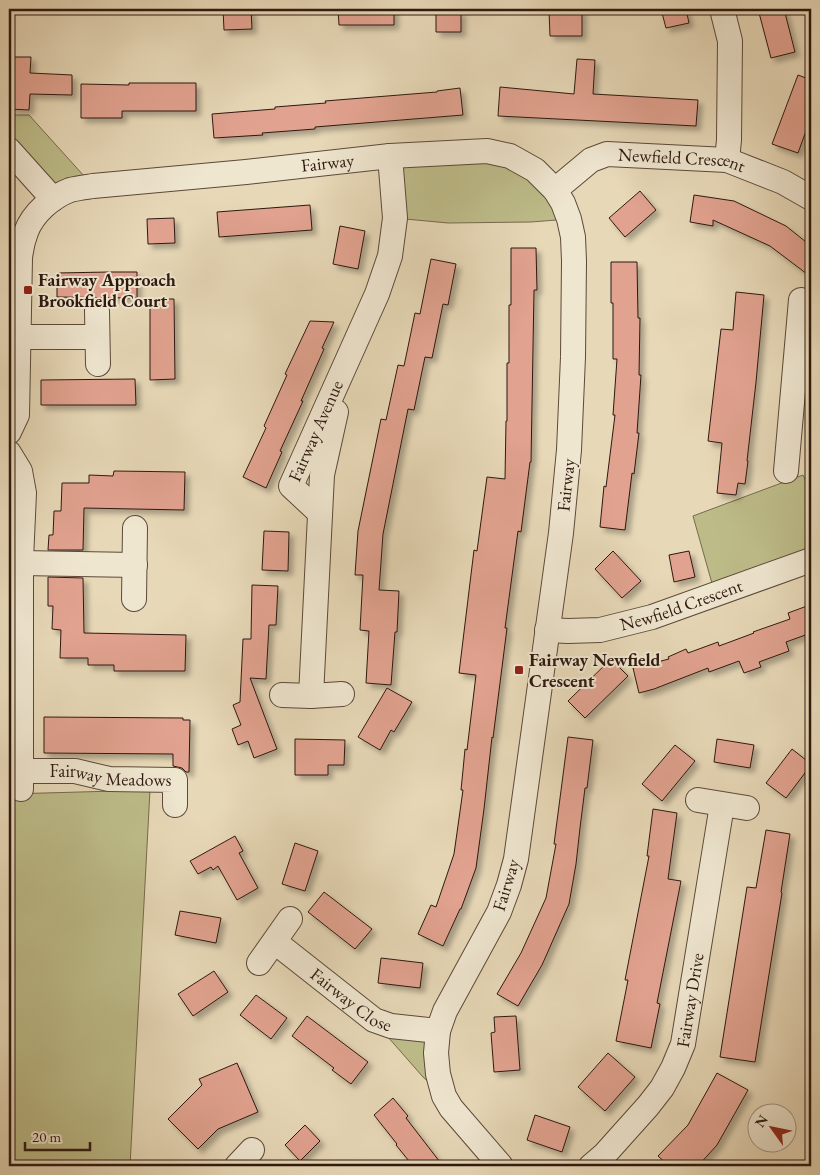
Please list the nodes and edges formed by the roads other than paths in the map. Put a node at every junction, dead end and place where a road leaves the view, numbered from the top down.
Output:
1 (722, 9) edge
2 (9, 150) edge
3 (390, 156) junction
4 (727, 160) junction
5 (555, 190) junction
6 (811, 198) edge
7 (52, 199) junction
8 (800, 300) dead end
9 (97, 311) dead end
10 (20, 337) junction
11 (97, 337) junction
12 (98, 364) dead end
13 (802, 401) edge
14 (9, 432) edge
15 (9, 453) edge
16 (786, 471) dead end
17 (136, 528) dead end
18 (811, 560) edge
19 (21, 563) junction
20 (135, 565) junction
21 (134, 599) dead end
22 (547, 630) junction
23 (342, 694) dead end
24 (282, 695) dead end
25 (311, 696) junction
26 (698, 800) dead end
27 (176, 805) dead end
28 (722, 805) junction
29 (747, 808) dead end
30 (290, 919) dead end
31 (275, 942) junction
32 (259, 963) dead end
33 (438, 1031) junction
34 (501, 1166) edge
35 (591, 1166) edge

1 - 4 street
2 - 7 street
3 - 5 street, Fairway
3 - 7 street, Fairway
3 - 25 street, Fairway Avenue
4 - 5 street, Newfield Crescent
4 - 6 street, Newfield Crescent
5 - 22 street, Fairway
7 - 10 street
8 - 13 street
9 - 11 street
10 - 11 street
10 - 14 street
11 - 12 street
13 - 16 street
15 - 19 street
17 - 20 street
18 - 22 street, Newfield Crescent
19 - 20 street
19 - 27 street, Fairway Meadows
20 - 21 street
22 - 33 street, Fairway
23 - 25 street
24 - 25 street
26 - 28 street
28 - 29 street
28 - 35 street, Fairway Drive
30 - 31 street
31 - 32 street
31 - 33 street, Fairway Close
33 - 34 street, Fairway

